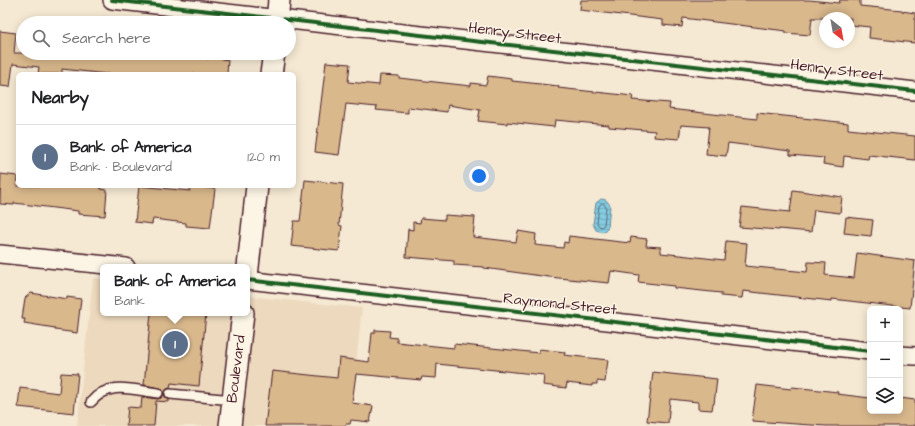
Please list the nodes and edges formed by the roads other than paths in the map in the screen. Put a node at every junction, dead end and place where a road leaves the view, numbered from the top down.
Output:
1 (112, 0) edge
2 (278, 14) edge
3 (295, 16) edge
4 (296, 16) edge
5 (273, 60) edge
6 (271, 72) edge
7 (915, 91) edge
8 (257, 188) edge
9 (0, 254) edge
10 (248, 264) edge
11 (100, 265) edge
12 (250, 280) edge
13 (243, 316) edge
14 (867, 351) edge
15 (903, 355) edge
16 (915, 356) edge
17 (158, 393) dead end
18 (170, 394) dead end
19 (233, 400) junction
20 (90, 402) dead end
21 (230, 426) edge

1 - 2 street, Henry Street
2 - 3 street, Henry Street
4 - 7 street, Henry Street
5 - 6 street
8 - 10 street
9 - 11 street
12 - 14 street, Raymond Street
13 - 19 street, Boulevard
15 - 16 street
17 - 20 lane
18 - 19 lane
19 - 21 street, Boulevard

